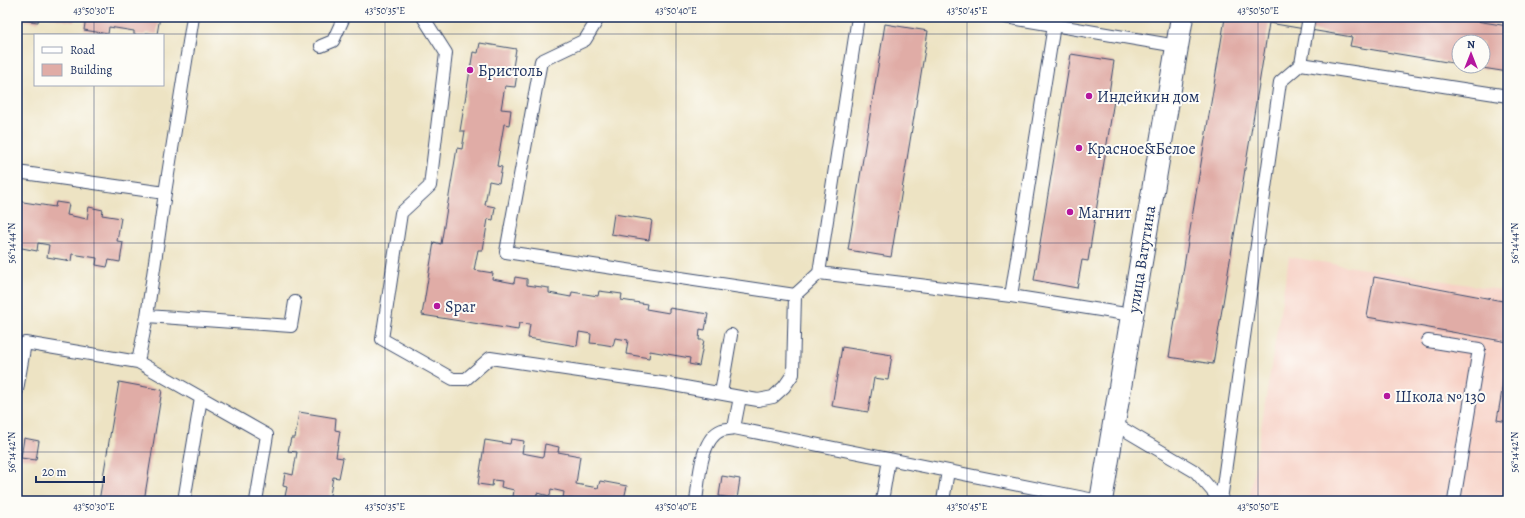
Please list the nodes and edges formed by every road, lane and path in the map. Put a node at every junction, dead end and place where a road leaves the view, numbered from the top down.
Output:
1 (193, 17) edge
2 (344, 17) edge
3 (423, 17) edge
4 (597, 17) edge
5 (858, 17) edge
6 (1006, 17) edge
7 (1182, 17) edge
8 (1309, 17) edge
9 (1054, 25) junction
10 (321, 46) dead end
11 (1177, 46) junction
12 (1301, 64) junction
13 (1508, 96) edge
14 (17, 172) edge
15 (165, 193) junction
16 (819, 273) junction
17 (794, 296) junction
18 (1011, 296) junction
19 (295, 302) dead end
20 (1132, 315) junction
21 (147, 316) junction
22 (731, 335) dead end
23 (1428, 341) dead end
24 (138, 362) junction
25 (17, 390) edge
26 (721, 393) junction
27 (740, 397) junction
28 (201, 398) junction
29 (1113, 423) junction
30 (734, 428) junction
31 (889, 459) junction
32 (948, 471) junction
33 (184, 501) edge
34 (256, 501) edge
35 (696, 501) edge
36 (882, 501) edge
37 (944, 501) edge
38 (1100, 501) edge
39 (1221, 501) edge
40 (1454, 501) edge

1 - 15 lane
2 - 10 lane
3 - 26 lane
4 - 17 lane
5 - 16 lane
6 - 9 lane
7 - 11 street, улица Ватутина
8 - 12 lane
9 - 11 lane
9 - 18 lane
11 - 20 street, улица Ватутина
12 - 13 lane
12 - 39 lane
14 - 15 lane
15 - 21 lane
16 - 17 lane
16 - 18 lane
17 - 27 lane
18 - 20 lane
19 - 21 lane
20 - 29 street, улица Ватутина
21 - 24 lane
22 - 26 lane
23 - 40 lane
24 - 25 lane
24 - 28 lane
26 - 27 lane
27 - 30 lane
28 - 33 lane
28 - 34 lane
29 - 38 street, улица Ватутина
29 - 39 lane
30 - 31 lane
30 - 35 lane
31 - 32 lane
31 - 36 lane
32 - 37 lane
32 - 38 lane

